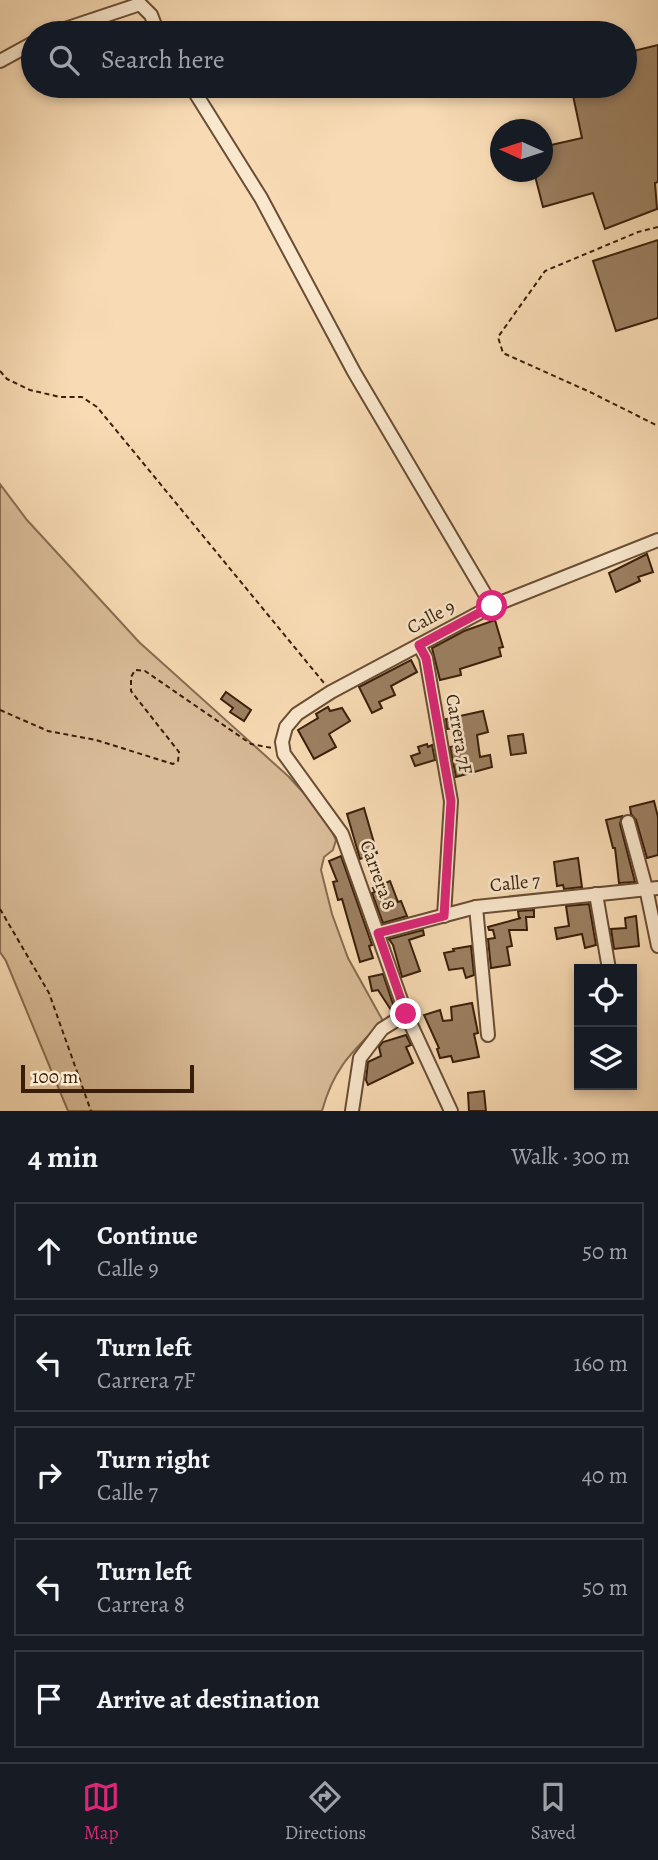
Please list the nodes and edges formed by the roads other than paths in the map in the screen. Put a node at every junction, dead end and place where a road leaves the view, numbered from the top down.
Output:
1 (89, 21) edge
2 (153, 21) edge
3 (21, 50) edge
4 (0, 61) edge
5 (198, 98) edge
6 (658, 540) edge
7 (492, 606) junction
8 (419, 645) junction
9 (283, 748) joint
10 (628, 822) dead end
11 (652, 888) edge
12 (596, 894) junction
13 (476, 907) junction
14 (444, 916) junction
15 (378, 933) junction
16 (658, 946) edge
17 (607, 964) edge
18 (406, 1014) junction
19 (488, 1035) dead end
20 (352, 1111) edge
21 (451, 1111) edge

1 - 2 street
3 - 4 street
5 - 7 street
6 - 7 street, Calle 9
7 - 8 street, Calle 9
8 - 9 street, Calle 9
8 - 14 street, Carrera 7F
9 - 15 street, Carrera 8
10 - 11 street
11 - 12 street, Calle 7
11 - 16 street
12 - 13 street, Calle 7
12 - 17 street
13 - 14 street, Calle 7
13 - 19 street
14 - 15 street, Calle 7
15 - 18 street, Carrera 8
18 - 20 street
18 - 21 street, Carrera 8

